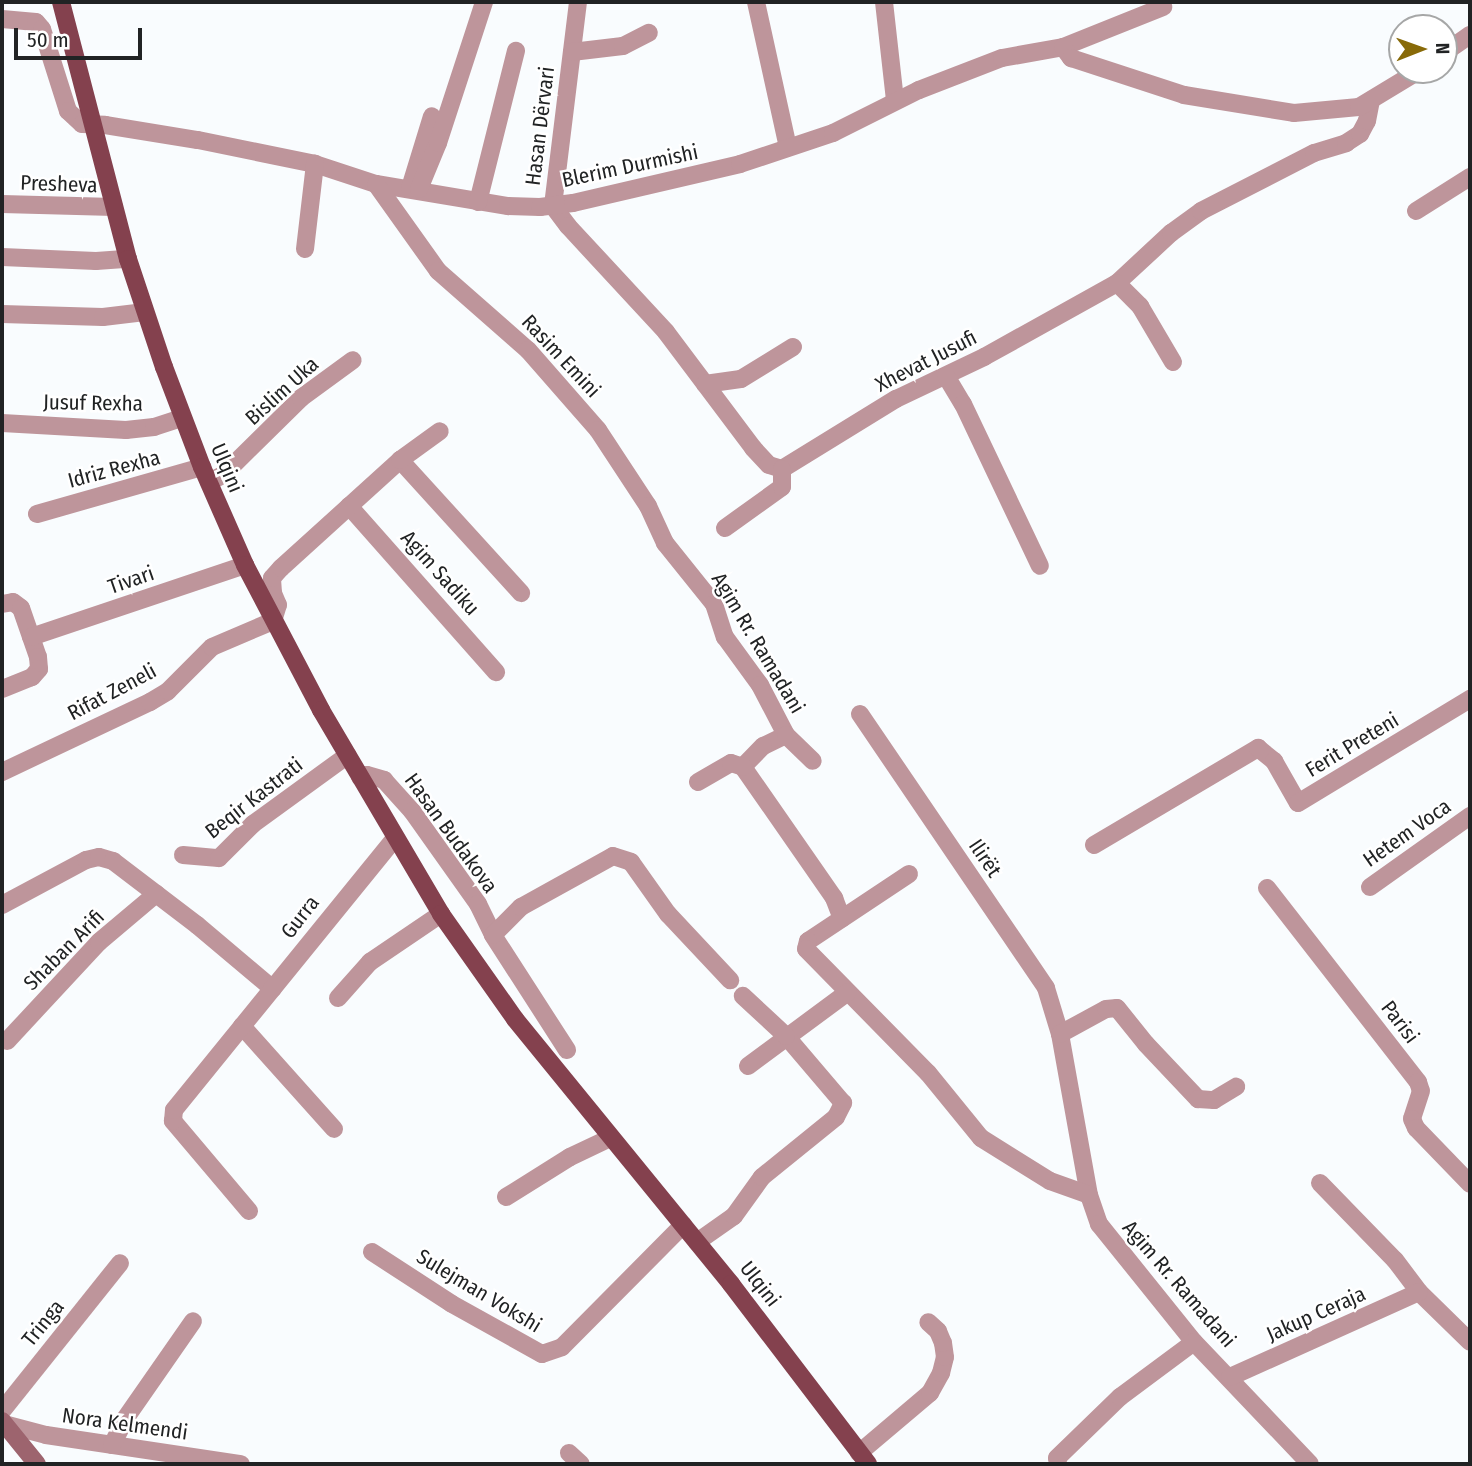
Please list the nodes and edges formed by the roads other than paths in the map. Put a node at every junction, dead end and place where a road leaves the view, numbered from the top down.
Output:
1 (61, 2) edge
2 (484, 2) edge
3 (578, 2) edge
4 (756, 2) edge
5 (884, 2) edge
6 (1163, 7) dead end
7 (2, 19) edge
8 (649, 33) dead end
9 (1063, 47) junction
10 (516, 51) dead end
11 (572, 52) junction
12 (1398, 84) edge
13 (895, 100) junction
14 (1371, 101) junction
15 (432, 116) dead end
16 (93, 125) junction
17 (788, 148) junction
18 (315, 164) junction
19 (1470, 177) edge
20 (376, 184) junction
21 (415, 189) junction
22 (478, 202) junction
23 (2, 204) edge
24 (553, 206) junction
25 (114, 207) junction
26 (1416, 211) dead end
27 (305, 248) dead end
28 (2, 257) edge
29 (128, 259) junction
30 (1117, 283) junction
31 (145, 312) junction
32 (2, 314) edge
33 (793, 347) dead end
34 (353, 360) dead end
35 (1173, 362) dead end
36 (946, 376) junction
37 (705, 384) junction
38 (183, 418) junction
39 (2, 423) edge
40 (440, 431) dead end
41 (400, 460) junction
42 (782, 468) junction
43 (205, 474) junction
44 (349, 506) junction
45 (37, 514) dead end
46 (725, 528) dead end
47 (245, 565) junction
48 (1040, 566) dead end
49 (691, 575) joint
50 (521, 593) dead end
51 (2, 604) edge
52 (273, 621) junction
53 (31, 637) junction
54 (496, 672) dead end
55 (2, 689) edge
56 (1470, 699) edge
57 (860, 714) dead end
58 (786, 735) junction
59 (348, 755) junction
60 (813, 761) dead end
61 (743, 767) junction
62 (2, 772) edge
63 (360, 777) junction
64 (698, 782) dead end
65 (1470, 816) edge
66 (395, 838) junction
67 (1094, 845) dead end
68 (183, 855) dead end
69 (909, 874) dead end
70 (1370, 887) dead end
71 (1268, 888) dead end
72 (156, 894) junction
73 (2, 905) edge
74 (441, 914) junction
75 (842, 919) junction
76 (493, 935) junction
77 (730, 980) dead end
78 (273, 989) junction
79 (848, 992) junction
80 (743, 996) dead end
81 (338, 999) dead end
82 (242, 1026) junction
83 (1060, 1034) junction
84 (786, 1036) junction
85 (7, 1041) dead end
86 (567, 1050) dead end
87 (748, 1066) dead end
88 (1236, 1087) dead end
89 (334, 1129) dead end
90 (610, 1138) junction
91 (1320, 1183) dead end
92 (1470, 1184) edge
93 (1088, 1195) junction
94 (506, 1197) dead end
95 (249, 1211) dead end
96 (684, 1224) junction
97 (697, 1242) junction
98 (372, 1252) dead end
99 (120, 1263) dead end
100 (1419, 1292) junction
101 (193, 1321) dead end
102 (928, 1322) dead end
103 (1194, 1342) junction
104 (1470, 1342) edge
105 (1230, 1377) junction
106 (3, 1419) edge
107 (112, 1444) junction
108 (864, 1459) edge
109 (37, 1464) edge
110 (241, 1464) edge
111 (1058, 1464) edge
112 (1310, 1464) edge

1 - 16 main road, Ulqini
2 - 21 street
3 - 11 street, Hasan Dërvari
4 - 17 street
5 - 13 street
6 - 9 street, Blerim Durmishi
7 - 16 street
8 - 11 street, Hasan Dërvari
9 - 13 street, Blerim Durmishi
9 - 14 street
10 - 22 street
11 - 24 street, Hasan Dërvari
12 - 14 street
13 - 17 street, Blerim Durmishi
14 - 30 street, Xhevat Jusufi
15 - 21 street
16 - 18 street, Blerim Durmishi
16 - 25 main road, Ulqini
17 - 24 street, Blerim Durmishi
18 - 20 street, Blerim Durmishi
18 - 27 street
19 - 26 street
20 - 21 street, Blerim Durmishi
20 - 49 street, Rasim Emini
21 - 22 street, Blerim Durmishi
22 - 24 street, Blerim Durmishi
23 - 25 street, Presheva
24 - 37 street
25 - 29 main road, Ulqini
28 - 29 street
29 - 31 main road, Ulqini
30 - 35 street
30 - 36 street, Xhevat Jusufi
31 - 32 street
31 - 38 main road, Ulqini
33 - 37 street
34 - 43 street, Bislim Uka
36 - 42 street, Xhevat Jusufi
36 - 48 street
37 - 42 street
38 - 39 street, Jusuf Rexha
38 - 43 main road, Ulqini
40 - 41 street
41 - 44 street
41 - 50 street
42 - 46 street
43 - 45 street, Idriz Rexha
43 - 47 main road, Ulqini
44 - 52 street
44 - 54 street, Agim Sadiku
47 - 52 main road, Ulqini
47 - 53 street, Tivari
49 - 58 street, Agim Rr. Ramadani
51 - 53 street
52 - 59 main road, Ulqini
52 - 62 street, Rifat Zeneli
53 - 55 street
56 - 67 street, Ferit Preteni
57 - 83 street, Ilirët
58 - 60 street, Agim Rr. Ramadani
58 - 61 street, Agim Rr. Ramadani
59 - 63 main road, Ulqini
59 - 68 street, Beqir Kastrati
61 - 64 street
61 - 75 street
63 - 66 main road, Ulqini
63 - 76 street, Hasan Budakova
65 - 70 street, Hetem Voca
66 - 74 main road, Ulqini
66 - 78 street, Gurra
69 - 75 street
71 - 92 street, Parisi
72 - 73 street
72 - 78 street
72 - 85 street, Shaban Arifi
74 - 81 street
74 - 90 main road, Ulqini
75 - 79 street
76 - 77 street, Hasan Budakova
76 - 86 street, Hasan Budakova
78 - 82 street, Gurra
79 - 84 street
79 - 93 street
80 - 84 street
82 - 89 street
82 - 95 street, Gurra
83 - 88 street
83 - 93 street, Ilirët
84 - 87 street
84 - 97 street
90 - 94 street
90 - 96 main road, Ulqini
91 - 100 street
93 - 103 street, Agim Rr. Ramadani
96 - 97 main road, Ulqini
96 - 98 street, Sulejman Vokshi
97 - 108 main road, Ulqini
99 - 106 street, Tringa
100 - 104 street
100 - 105 street, Jakup Ceraja
101 - 107 street
102 - 108 street
103 - 105 street, Agim Rr. Ramadani
103 - 111 street
105 - 112 street, Agim Rr. Ramadani
106 - 107 street, Nora Kelmendi
106 - 109 main road
107 - 110 street, Nora Kelmendi

